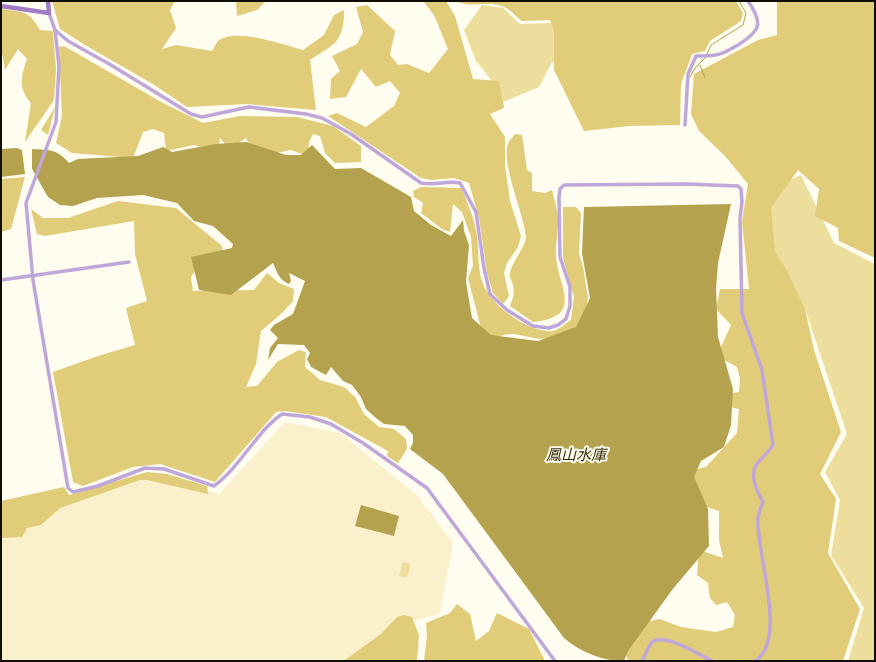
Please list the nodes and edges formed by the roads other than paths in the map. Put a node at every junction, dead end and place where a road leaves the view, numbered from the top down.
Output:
1 (48, 1) edge
2 (748, 1) edge
3 (1, 6) edge
4 (49, 13) junction
5 (55, 30) junction
6 (685, 125) dead end
7 (129, 262) dead end
8 (33, 275) junction
9 (1, 280) edge
10 (555, 661) edge
11 (642, 661) edge
12 (712, 661) edge
13 (755, 661) edge

1 - 4 street
2 - 6 street
3 - 4 street
4 - 5 street
5 - 8 street
5 - 13 street
7 - 8 street
8 - 9 street
8 - 10 street
11 - 12 street

